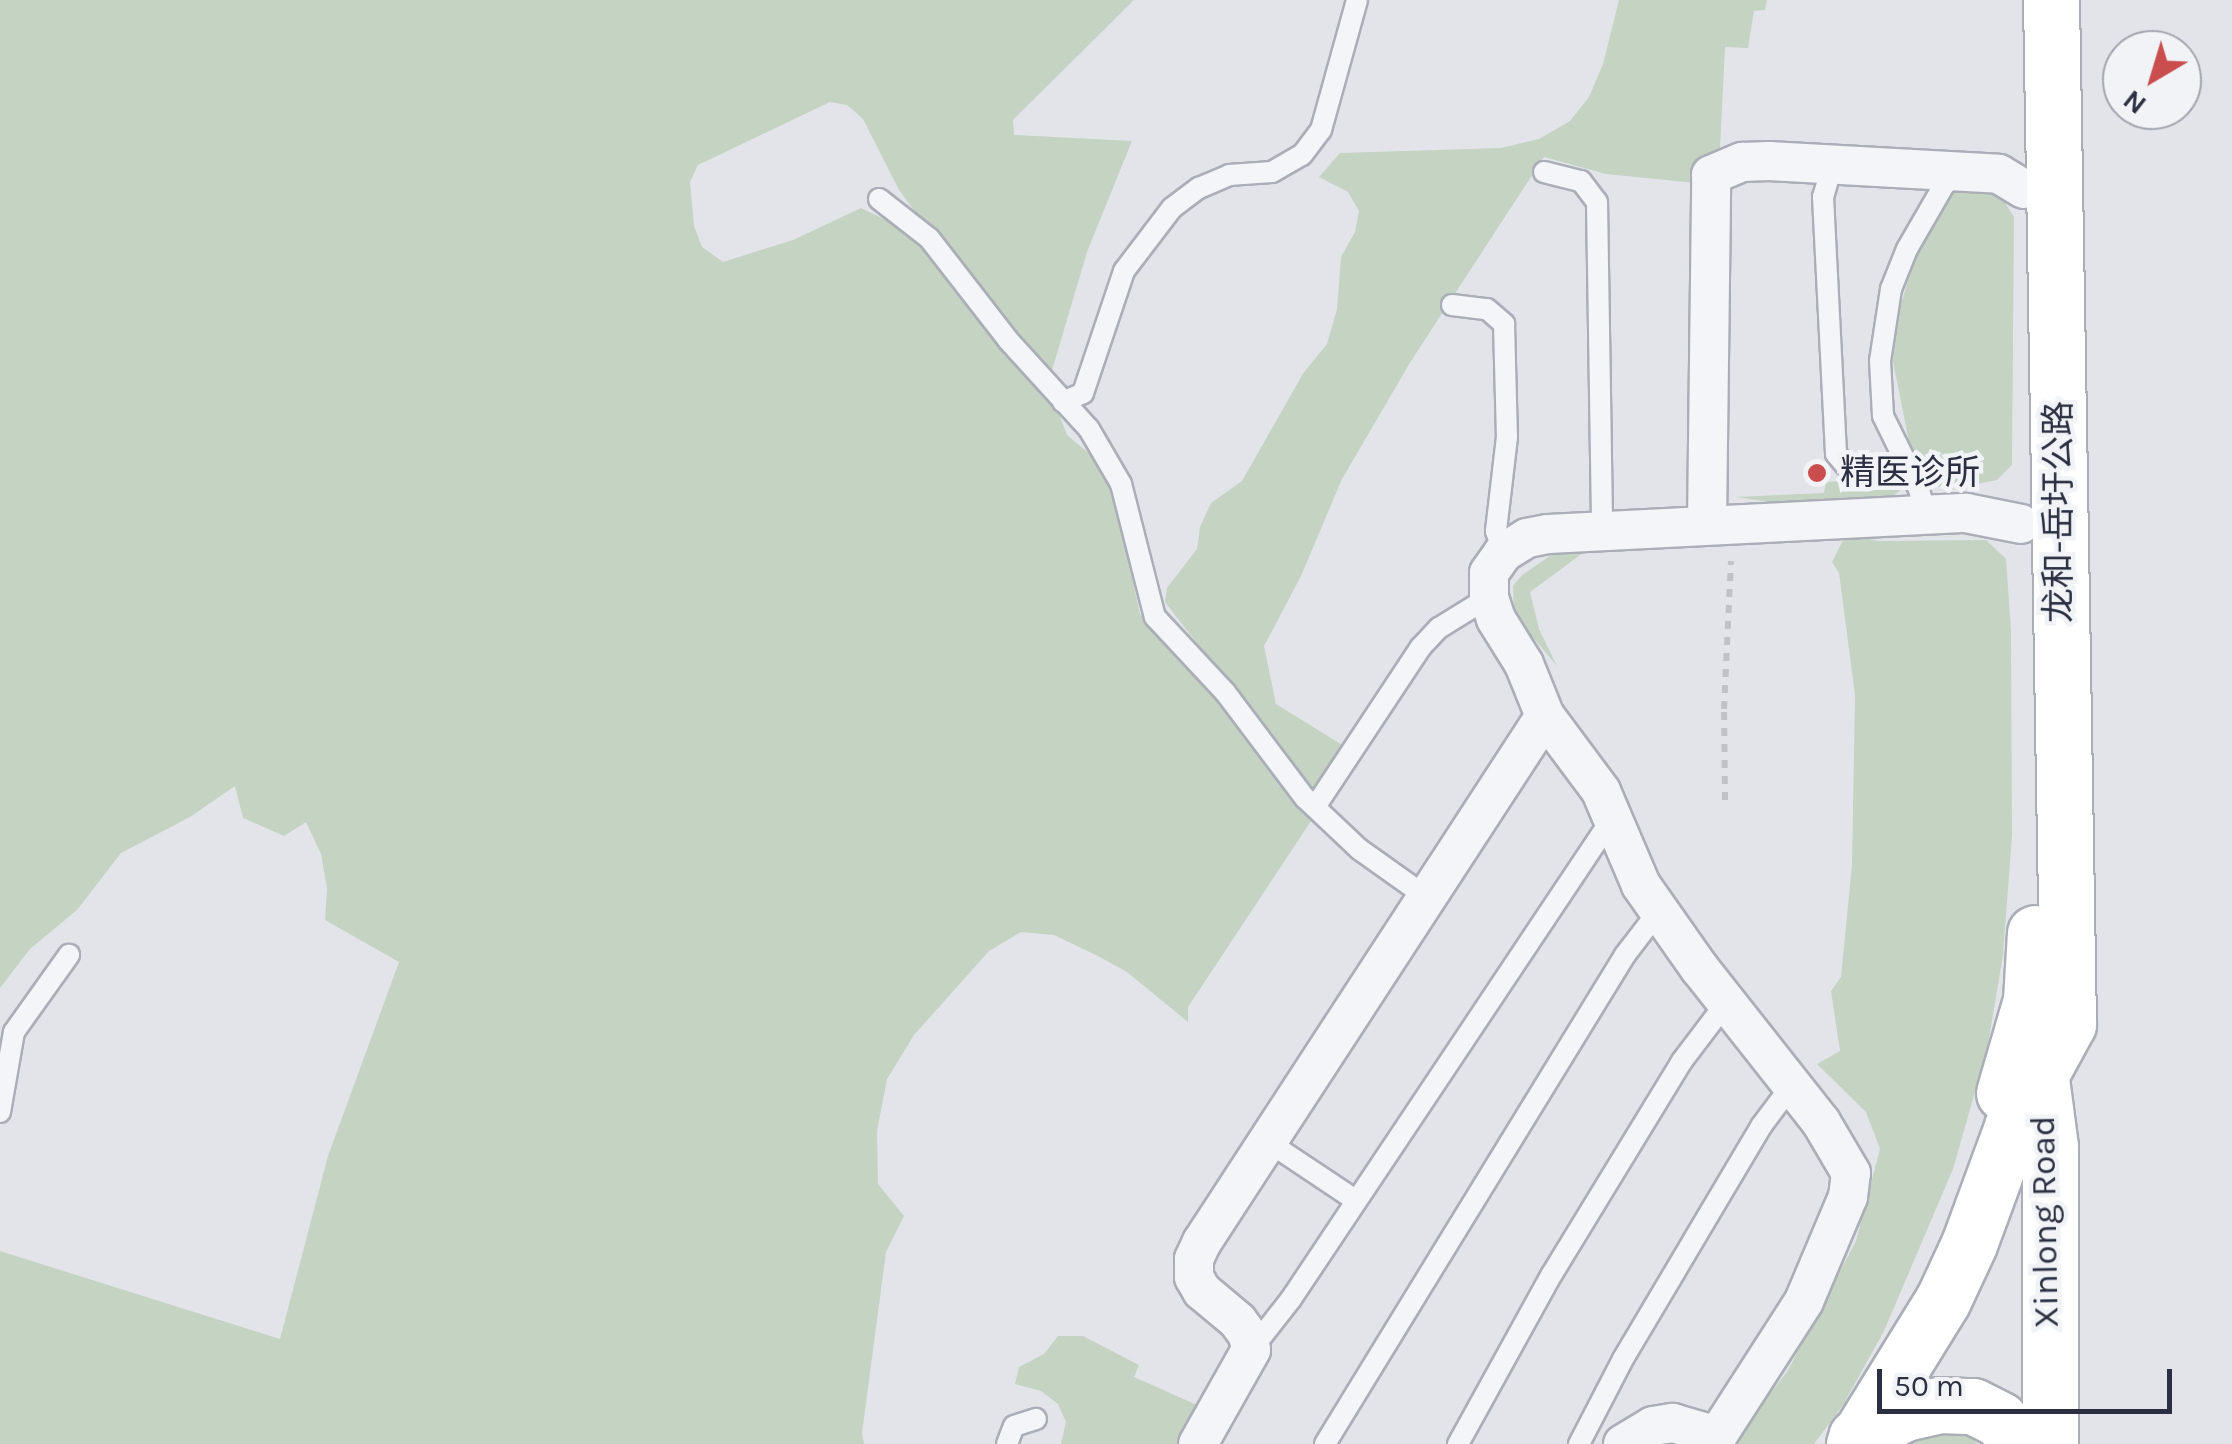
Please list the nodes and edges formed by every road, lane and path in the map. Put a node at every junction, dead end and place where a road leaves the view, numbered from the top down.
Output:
1 (1357, 0) edge
2 (2024, 0) edge
3 (2051, 0) edge
4 (1832, 166) junction
5 (1544, 172) dead end
6 (1960, 172) junction
7 (2024, 190) junction
8 (879, 199) dead end
9 (1452, 305) dead end
10 (1063, 402) junction
11 (1904, 465) junction
12 (1926, 516) junction
13 (2021, 524) junction
14 (1602, 530) junction
15 (1722, 536) junction
16 (1504, 553) junction
17 (1489, 597) junction
18 (1546, 716) junction
19 (1725, 800) dead end
20 (1315, 808) junction
21 (1613, 817) junction
22 (1428, 898) junction
23 (1658, 912) junction
24 (69, 955) dead end
25 (1726, 1003) junction
26 (2050, 1012) junction
27 (2040, 1076) junction
28 (1792, 1085) junction
29 (0, 1112) edge
30 (1267, 1141) junction
31 (1354, 1199) junction
32 (1251, 1350) junction
33 (1036, 1419) dead end
34 (1714, 1440) edge
35 (1846, 1442) edge
36 (1008, 1444) edge
37 (1198, 1444) edge
38 (1325, 1444) edge
39 (1458, 1444) edge
40 (1579, 1444) edge
41 (1622, 1444) edge
42 (2020, 1444) edge
43 (2050, 1444) edge
44 (2075, 1444) edge

1 - 10 lane
2 - 7 main road, 龙和-岳圩公路
3 - 26 main road, 龙和-岳圩公路
4 - 6 street
4 - 11 lane
4 - 15 street
5 - 14 lane
6 - 7 street
6 - 11 lane
7 - 13 main road, 龙和-岳圩公路
8 - 10 lane
9 - 16 lane
10 - 20 lane
11 - 12 lane
12 - 13 street
12 - 15 street
13 - 26 main road, 龙和-岳圩公路
14 - 15 street
14 - 16 street
15 - 19 path
16 - 17 street
17 - 18 street
17 - 20 lane
18 - 21 street
18 - 22 street
20 - 22 lane
21 - 23 street
21 - 31 lane
22 - 30 street
23 - 25 street
23 - 38 lane
24 - 29 lane
25 - 28 street
25 - 39 lane
26 - 27 main road
26 - 35 main road
26 - 44 main road, Xinlong Road
27 - 35 main road
27 - 43 main road, Xinlong Road
28 - 34 street
28 - 40 lane
30 - 31 lane
30 - 32 street
31 - 32 lane
32 - 37 street
33 - 36 lane
34 - 41 street
35 - 42 main road

